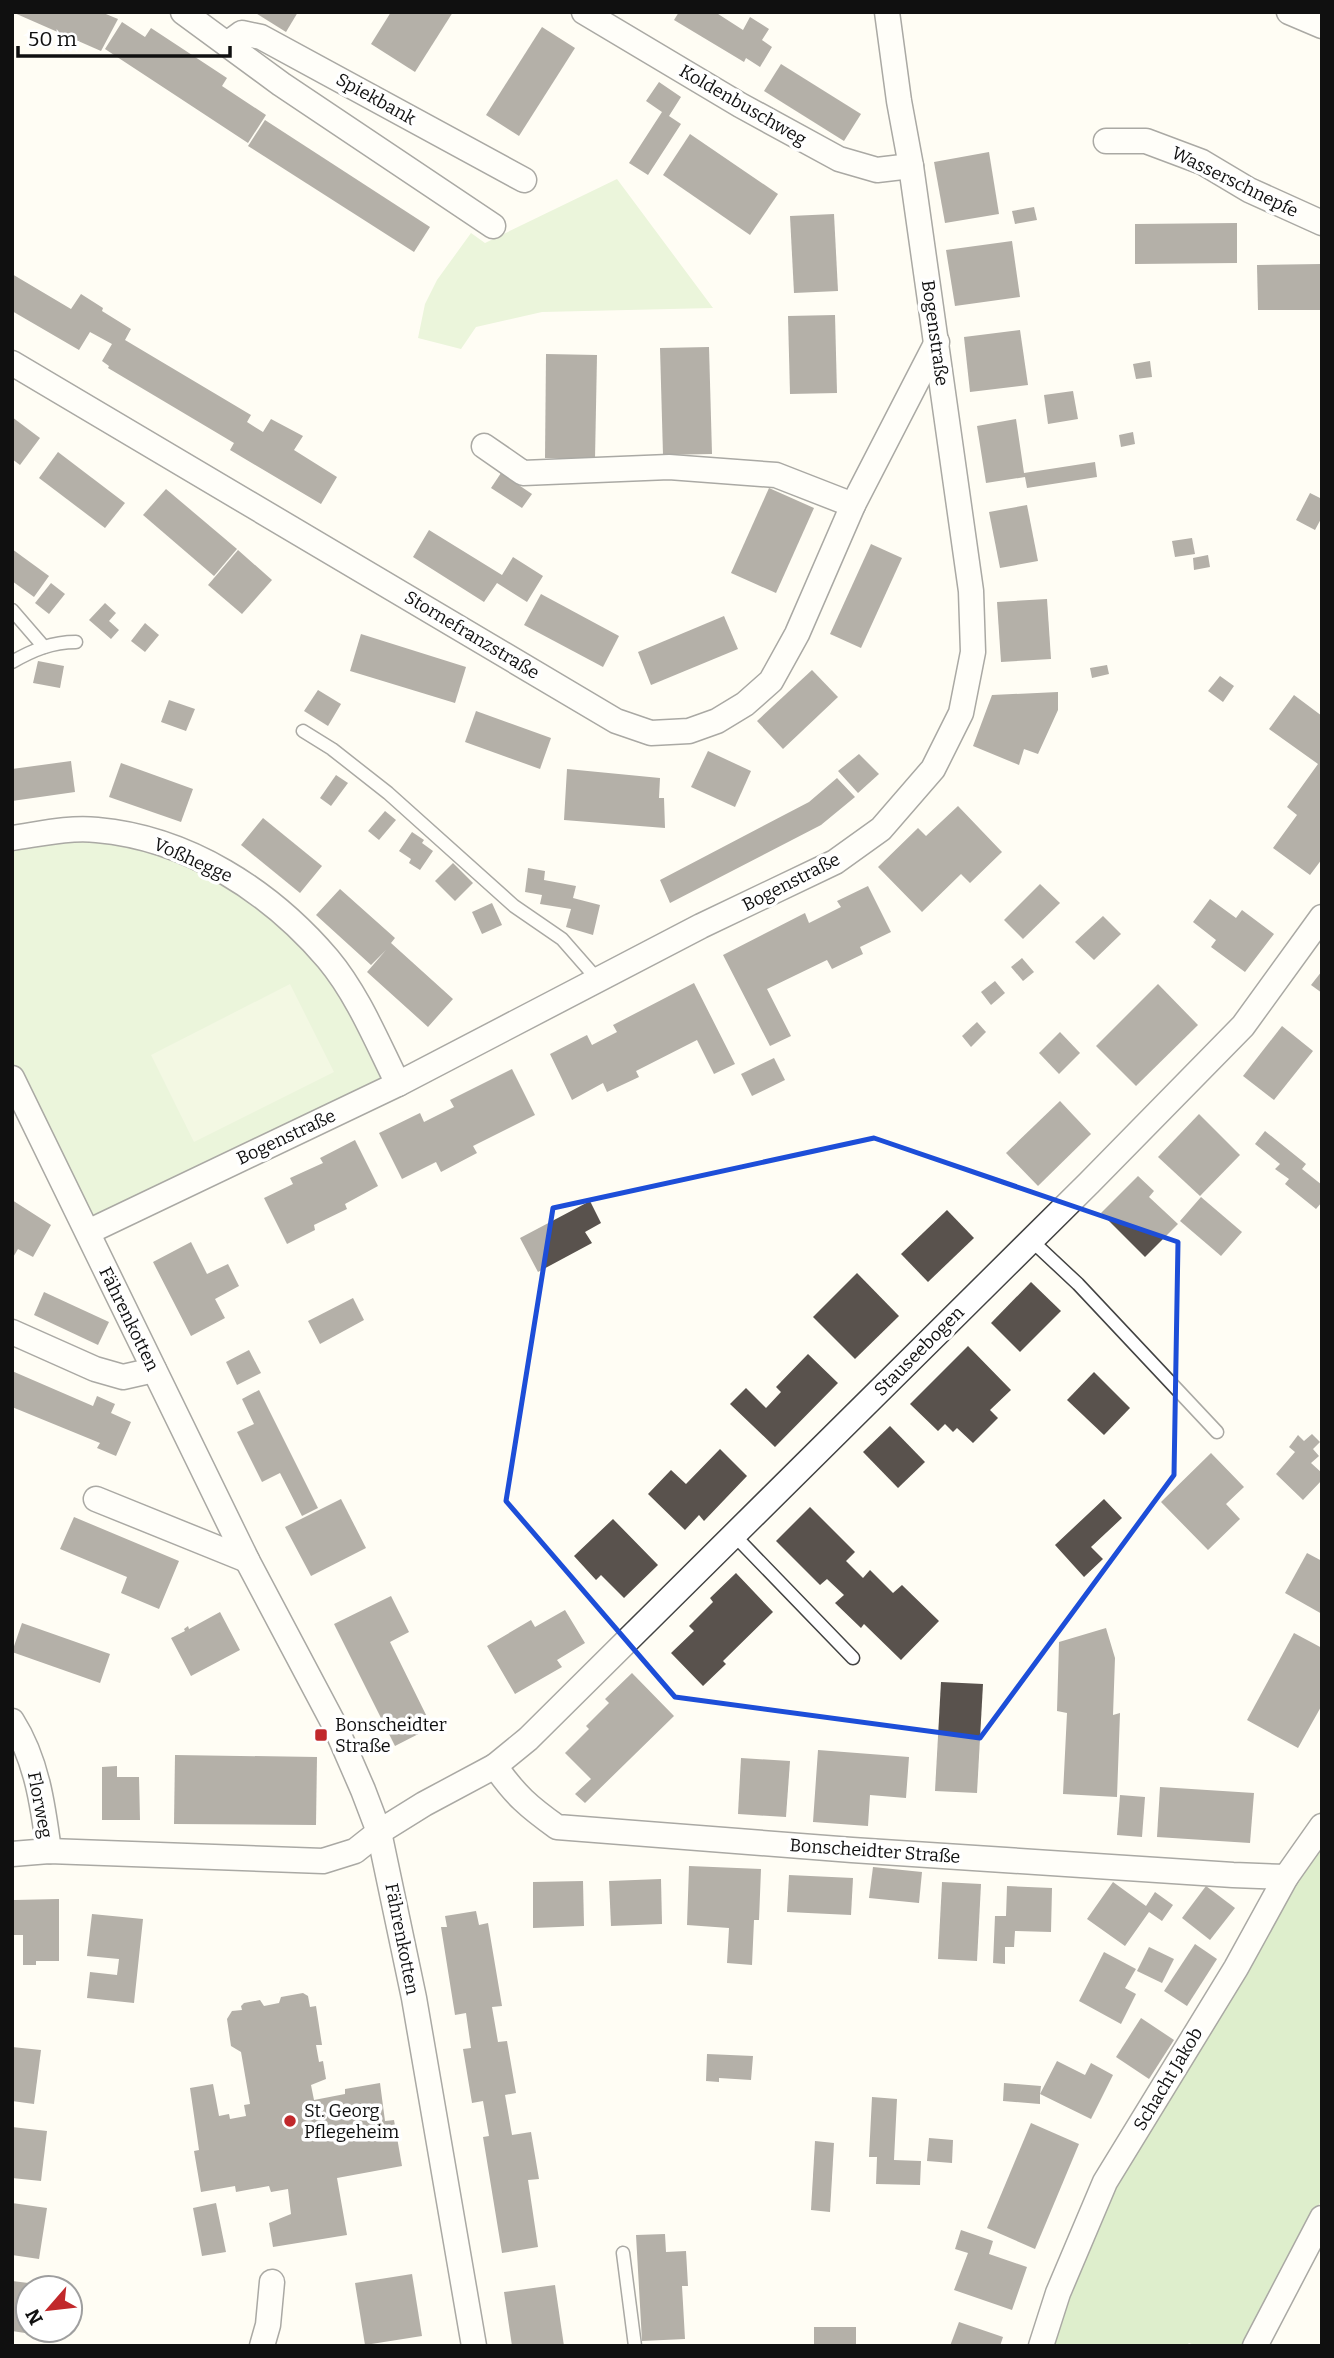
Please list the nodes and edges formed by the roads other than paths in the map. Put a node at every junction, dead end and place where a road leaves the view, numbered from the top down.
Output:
1 (183, 12) edge
2 (584, 12) edge
3 (887, 12) edge
4 (1289, 12) edge
5 (1322, 26) edge
6 (228, 44) junction
7 (1106, 141) dead end
8 (911, 166) junction
9 (524, 180) dead end
10 (1322, 223) edge
11 (493, 226) dead end
12 (937, 342) junction
13 (12, 363) edge
14 (484, 446) dead end
15 (853, 505) junction
16 (12, 610) edge
17 (76, 642) dead end
18 (44, 647) junction
19 (12, 662) edge
20 (303, 731) dead end
21 (12, 838) edge
22 (1322, 917) edge
23 (598, 980) junction
24 (12, 1077) edge
25 (398, 1084) junction
26 (88, 1232) junction
27 (1032, 1241) junction
28 (12, 1332) edge
29 (154, 1370) junction
30 (1217, 1432) dead end
31 (96, 1499) dead end
32 (734, 1535) junction
33 (247, 1560) junction
34 (853, 1658) dead end
35 (12, 1721) edge
36 (495, 1766) junction
37 (1322, 1826) edge
38 (379, 1832) junction
39 (49, 1851) junction
40 (12, 1854) edge
41 (1286, 1877) junction
42 (1322, 2218) edge
43 (622, 2253) dead end
44 (272, 2282) dead end
45 (262, 2346) edge
46 (474, 2346) edge
47 (635, 2346) edge
48 (1041, 2346) edge
49 (1255, 2346) edge

1 - 6 street, Spiekbank
2 - 8 street, Koldenbuschweg
3 - 8 street, Bogenstraße
4 - 5 street
6 - 9 street, Spiekbank
6 - 11 street, Spiekbank
7 - 10 street, Wasserschnepfe
8 - 12 street, Bogenstraße
12 - 15 street, Stornefranzstraße
12 - 23 street, Bogenstraße
13 - 15 street, Stornefranzstraße
14 - 15 street
16 - 18 lane
17 - 18 lane
18 - 19 lane
20 - 23 lane
21 - 25 street, Voßhegge
22 - 27 street, Stauseebogen
23 - 25 street, Bogenstraße
24 - 26 street, Fährenkotten
25 - 26 street, Bogenstraße
26 - 29 street, Fährenkotten
27 - 30 lane
27 - 32 street, Stauseebogen
28 - 29 street
29 - 33 street, Fährenkotten
31 - 33 street
32 - 34 lane
32 - 36 street, Stauseebogen
33 - 38 street, Fährenkotten
35 - 39 street, Florweg
36 - 38 street
36 - 41 street, Bonscheidter Straße
37 - 41 street, Schacht Jakob
38 - 39 street
38 - 46 street, Fährenkotten
39 - 40 street
41 - 48 street, Schacht Jakob
42 - 49 street
43 - 47 lane
44 - 45 street

